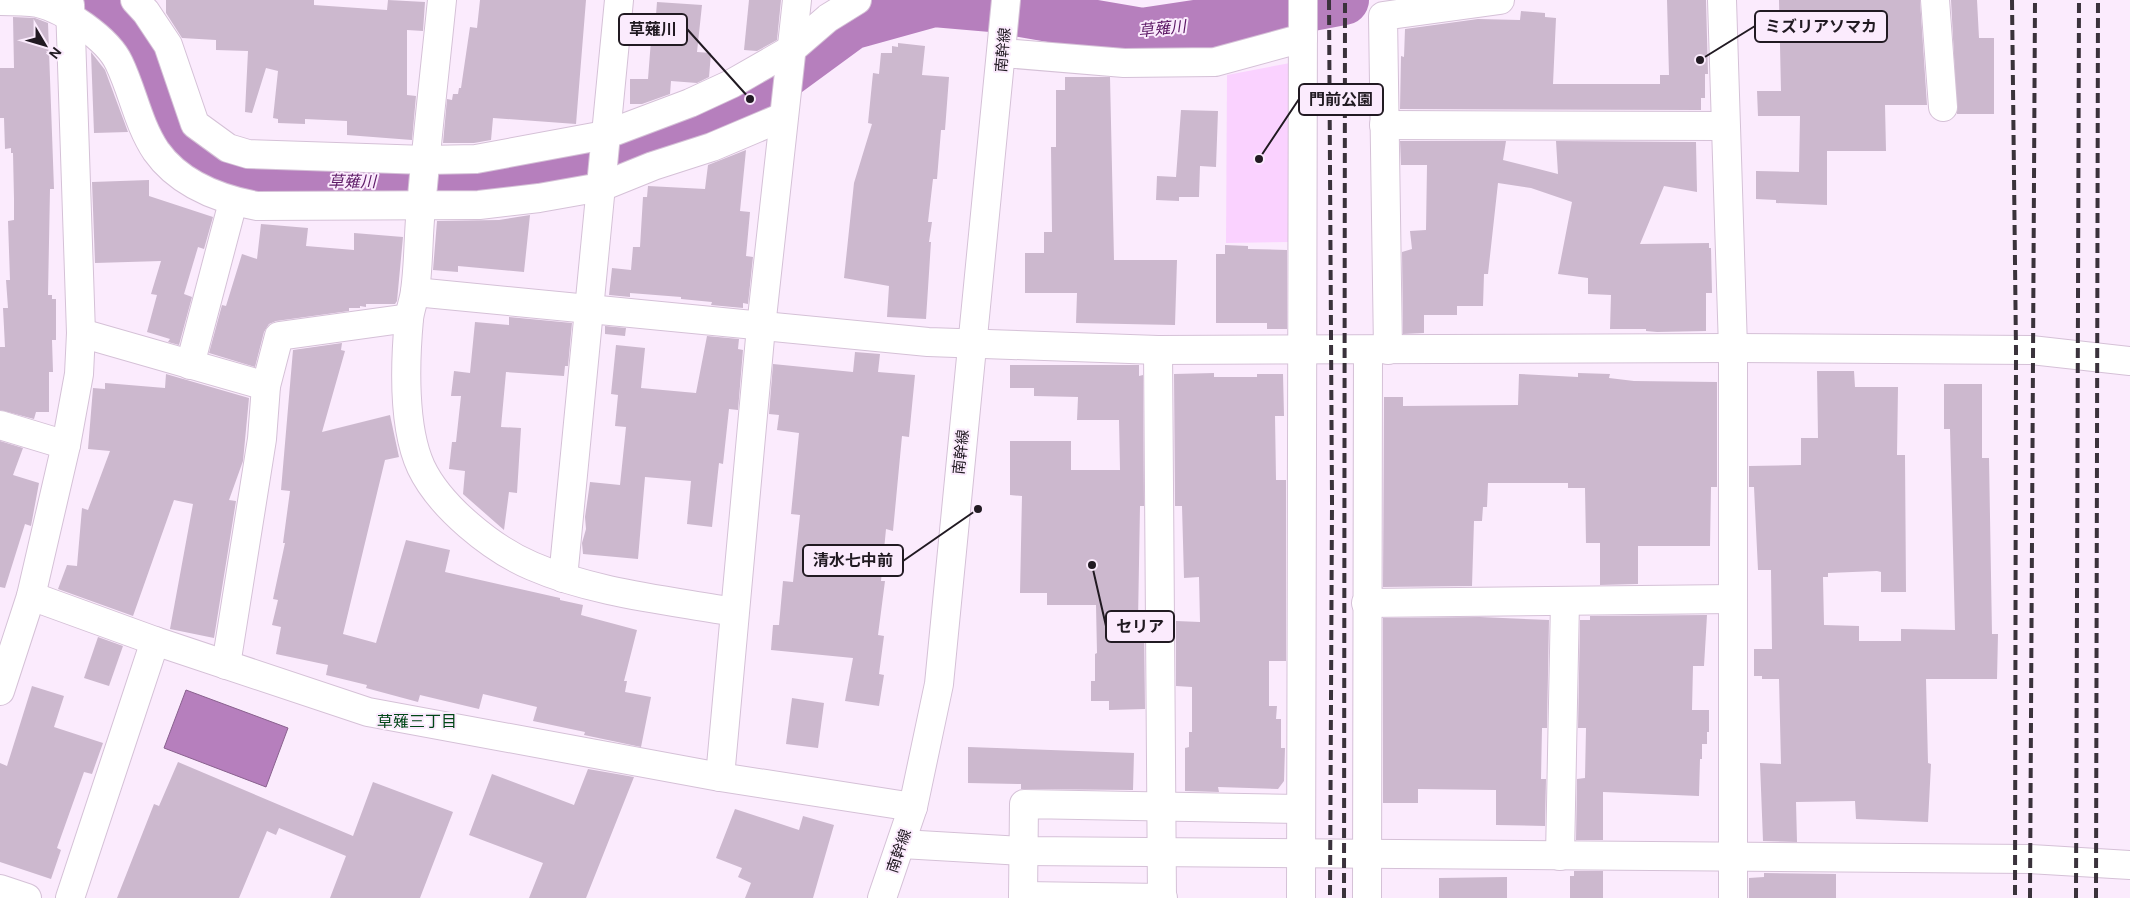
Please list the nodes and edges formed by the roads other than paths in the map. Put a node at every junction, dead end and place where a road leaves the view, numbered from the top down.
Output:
1 (134, 0) edge
2 (442, 0) edge
3 (619, 0) edge
4 (797, 0) edge
5 (857, 0) edge
6 (1006, 0) edge
7 (1304, 0) edge
8 (1500, 0) edge
9 (1722, 0) edge
10 (1934, 0) edge
11 (2, 5) edge
12 (71, 9) edge
13 (1303, 34) junction
14 (1004, 43) junction
15 (792, 49) junction
16 (1943, 107) dead end
17 (783, 117) junction
18 (1384, 125) junction
19 (1725, 126) junction
20 (605, 135) junction
21 (426, 160) junction
22 (601, 187) junction
23 (233, 202) junction
24 (421, 206) junction
25 (412, 305) junction
26 (589, 310) junction
27 (761, 328) junction
28 (81, 333) junction
29 (972, 344) junction
30 (1733, 348) junction
31 (1158, 350) junction
32 (1301, 350) junction
33 (1378, 350) junction
34 (2130, 361) edge
35 (190, 365) junction
36 (266, 386) junction
37 (0, 426) edge
38 (66, 445) junction
39 (563, 578) junction
40 (30, 596) junction
41 (1733, 599) junction
42 (1565, 601) junction
43 (1366, 603) junction
44 (734, 612) junction
45 (155, 641) junction
46 (226, 665) junction
47 (0, 691) edge
48 (720, 777) junction
49 (914, 807) junction
50 (1161, 808) junction
51 (1300, 809) junction
52 (902, 844) junction
53 (1024, 851) junction
54 (1161, 852) junction
55 (1300, 852) junction
56 (1366, 855) junction
57 (1560, 856) junction
58 (1734, 856) junction
59 (2130, 866) edge
60 (0, 890) edge
61 (1023, 897) edge
62 (27, 898) edge
63 (70, 898) edge
64 (882, 898) edge
65 (1162, 898) edge
66 (1301, 898) edge
67 (1367, 898) edge
68 (1733, 898) edge

1 - 21 street
2 - 21 street
3 - 20 street
4 - 15 street
5 - 15 street
6 - 14 street, 南幹線
7 - 13 street
8 - 18 street
9 - 19 street
10 - 16 street
11 - 12 street
12 - 23 street
12 - 28 street
13 - 14 street
13 - 32 street
14 - 29 street, 南幹線
15 - 17 street
15 - 20 street
17 - 22 street
17 - 27 street
18 - 19 street
18 - 33 street
19 - 30 street
20 - 21 street
20 - 22 street
21 - 24 street
22 - 24 street
22 - 26 street
23 - 24 street
23 - 35 street
24 - 25 street
25 - 26 street
25 - 36 street
25 - 39 street
26 - 27 street
26 - 39 street
27 - 29 street
27 - 44 street
28 - 35 street
28 - 38 street
29 - 31 street
29 - 49 street, 南幹線
30 - 33 street
30 - 34 street
30 - 41 street
31 - 32 street
31 - 50 street
32 - 33 street
32 - 51 street
33 - 43 street
35 - 36 street
36 - 46 street
37 - 38 street
38 - 40 street
39 - 44 street
40 - 45 street
40 - 47 street
41 - 42 street
41 - 58 street
42 - 43 street
42 - 57 street
43 - 56 street
44 - 48 street
45 - 46 street
45 - 63 street
46 - 48 street
48 - 49 street
49 - 52 street, 南幹線
50 - 51 street
50 - 53 street
50 - 54 street
51 - 55 street
52 - 53 street
52 - 64 street, 南幹線
53 - 54 street
53 - 61 street
54 - 55 street
54 - 65 street
55 - 56 street
55 - 66 street
56 - 57 street
56 - 67 street
57 - 58 street
58 - 59 street
58 - 68 street
60 - 62 street
61 - 65 street

